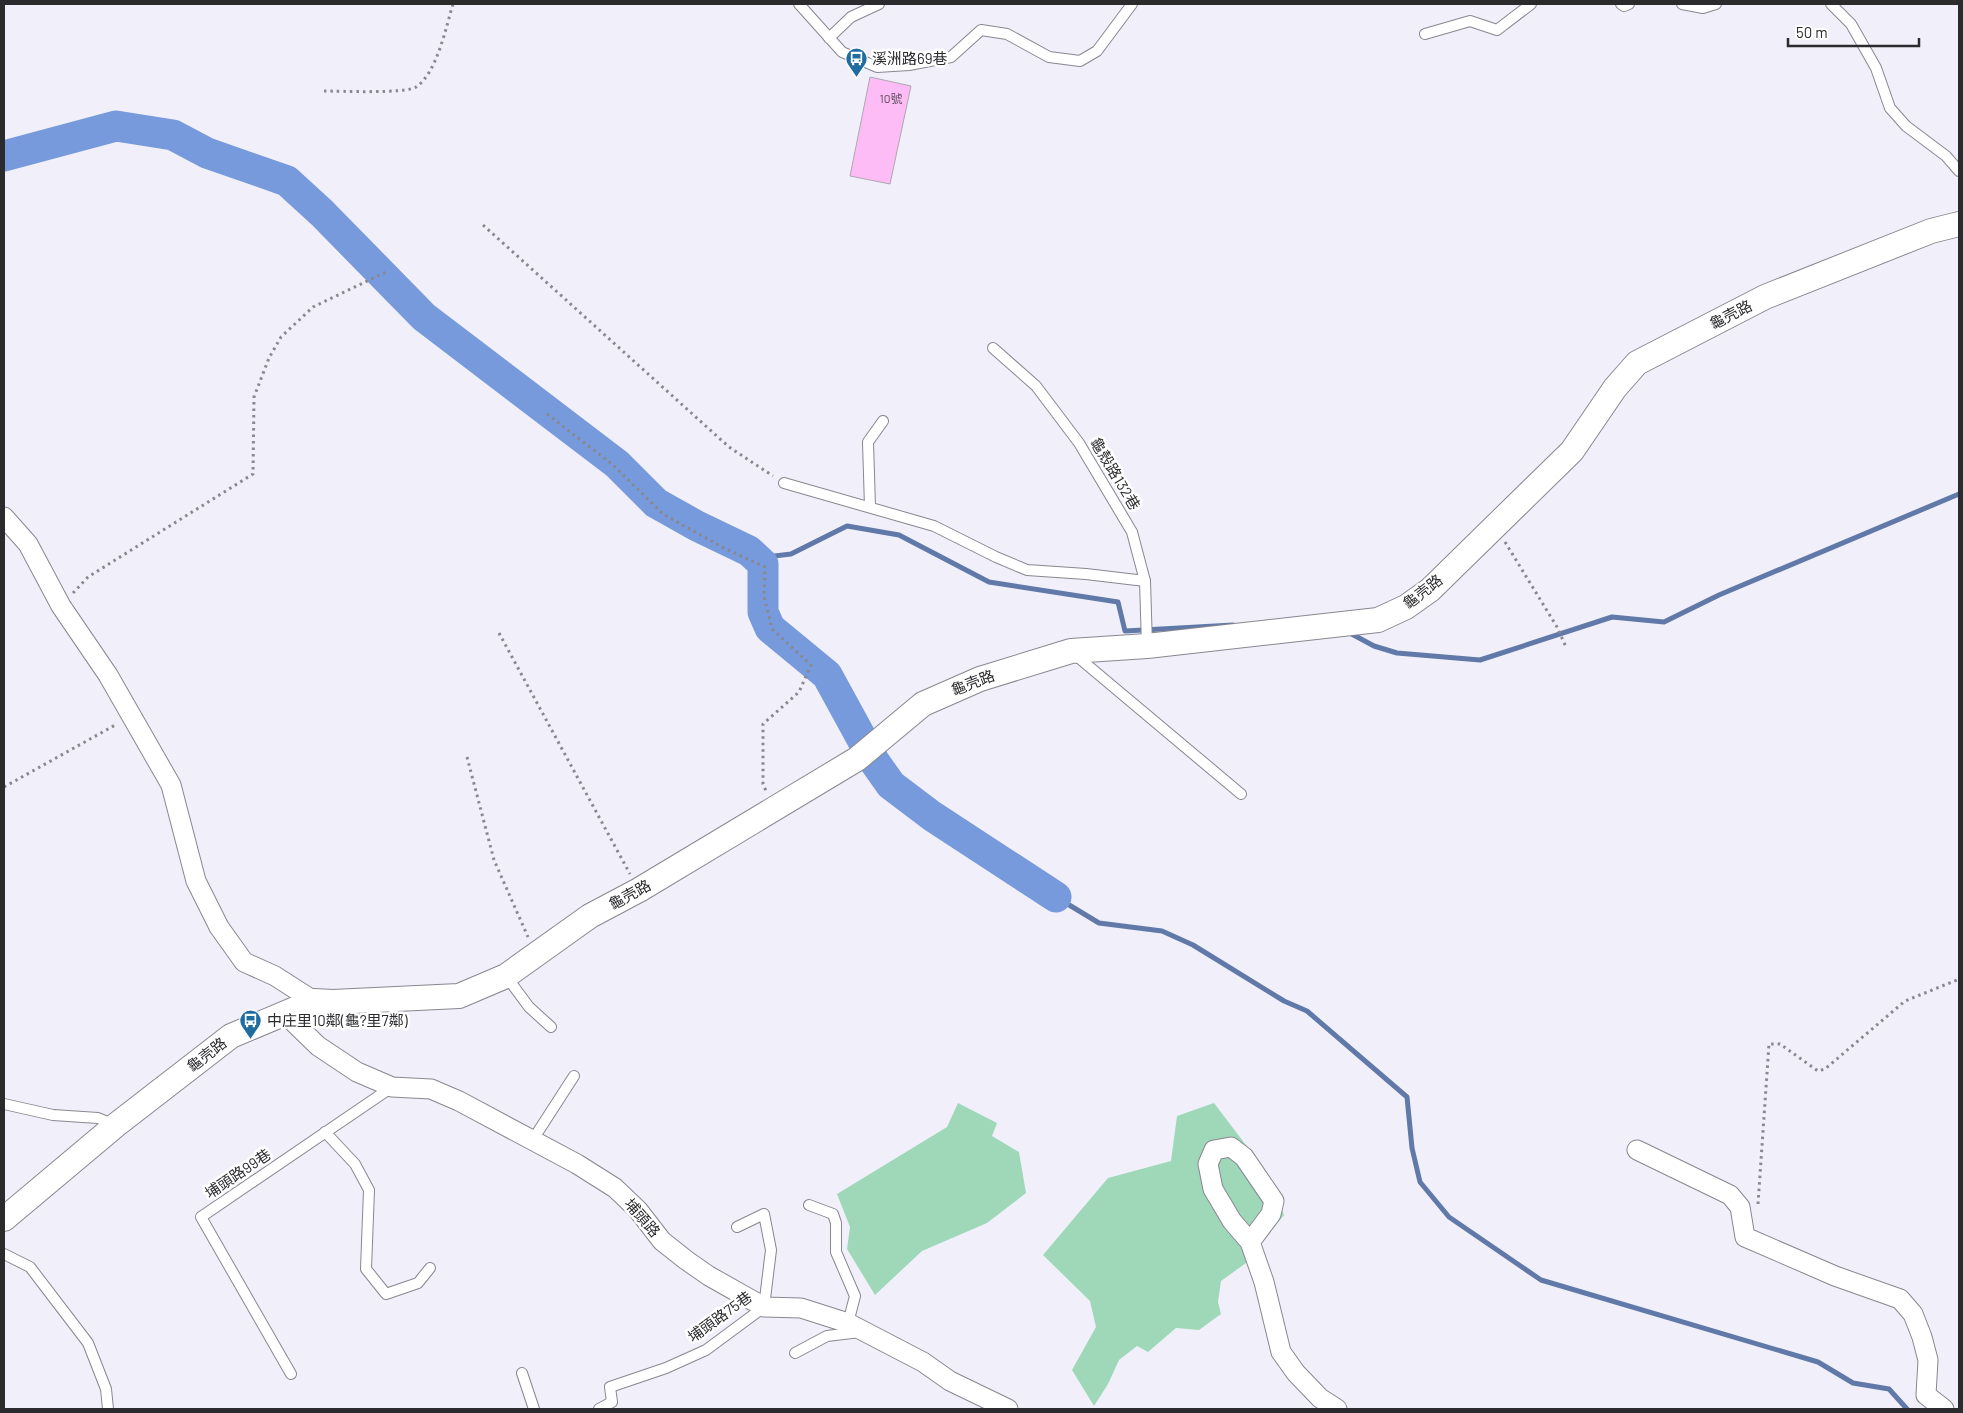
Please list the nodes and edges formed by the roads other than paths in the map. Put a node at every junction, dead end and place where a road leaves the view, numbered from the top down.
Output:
1 (799, 4) edge
2 (879, 4) edge
3 (1132, 4) edge
4 (1530, 4) edge
5 (1621, 4) edge
6 (1629, 4) edge
7 (1682, 4) edge
8 (1716, 4) edge
9 (1831, 4) edge
10 (1425, 34) dead end
11 (829, 38) junction
12 (1959, 171) edge
13 (1959, 224) edge
14 (993, 348) dead end
15 (883, 421) dead end
16 (784, 483) road end
17 (870, 507) junction
18 (4, 517) edge
19 (1145, 581) junction
20 (1147, 646) junction
21 (1071, 651) junction
22 (1241, 794) dead end
23 (506, 976) junction
24 (314, 1001) junction
25 (284, 1013) junction
26 (550, 1027) dead end
27 (574, 1076) dead end
28 (392, 1087) junction
29 (4, 1104) edge
30 (116, 1125) junction
31 (326, 1132) junction
32 (532, 1141) junction
33 (1638, 1150) dead end
34 (809, 1204) dead end
35 (4, 1219) edge
36 (737, 1227) dead end
37 (1250, 1242) junction
38 (4, 1254) edge
39 (430, 1268) dead end
40 (764, 1307) junction
41 (856, 1327) junction
42 (795, 1353) dead end
43 (522, 1373) dead end
44 (291, 1374) dead end
45 (108, 1409) edge
46 (534, 1409) edge
47 (599, 1409) edge
48 (1008, 1409) edge
49 (1337, 1409) edge
50 (1944, 1409) edge

1 - 11 lane
2 - 11 lane
3 - 11 lane
4 - 10 lane
5 - 6 lane
7 - 8 lane
9 - 12 lane
13 - 20 street, 龜壳路
14 - 19 lane, 龜殼路132巷
15 - 17 lane
16 - 17 lane
17 - 19 lane
18 - 24 street
19 - 20 lane, 龜殼路132巷
20 - 21 street, 龜壳路
21 - 22 lane
21 - 23 street, 龜壳路
23 - 24 street, 龜壳路
23 - 26 lane
24 - 25 street, 龜壳路
25 - 28 street, 埔頭路
25 - 30 street, 龜壳路
27 - 32 lane
28 - 31 lane, 埔頭路99巷
28 - 32 street, 埔頭路
29 - 30 lane
30 - 35 street, 龜壳路
31 - 39 lane
31 - 44 lane, 埔頭路99巷
32 - 40 street, 埔頭路
33 - 50 street
34 - 41 lane
36 - 40 lane, 埔頭路75巷
37 - 37 street
37 - 49 street
38 - 45 lane
40 - 41 street, 埔頭路
40 - 47 lane, 埔頭路75巷
41 - 42 lane
41 - 48 street, 埔頭路
43 - 46 lane

